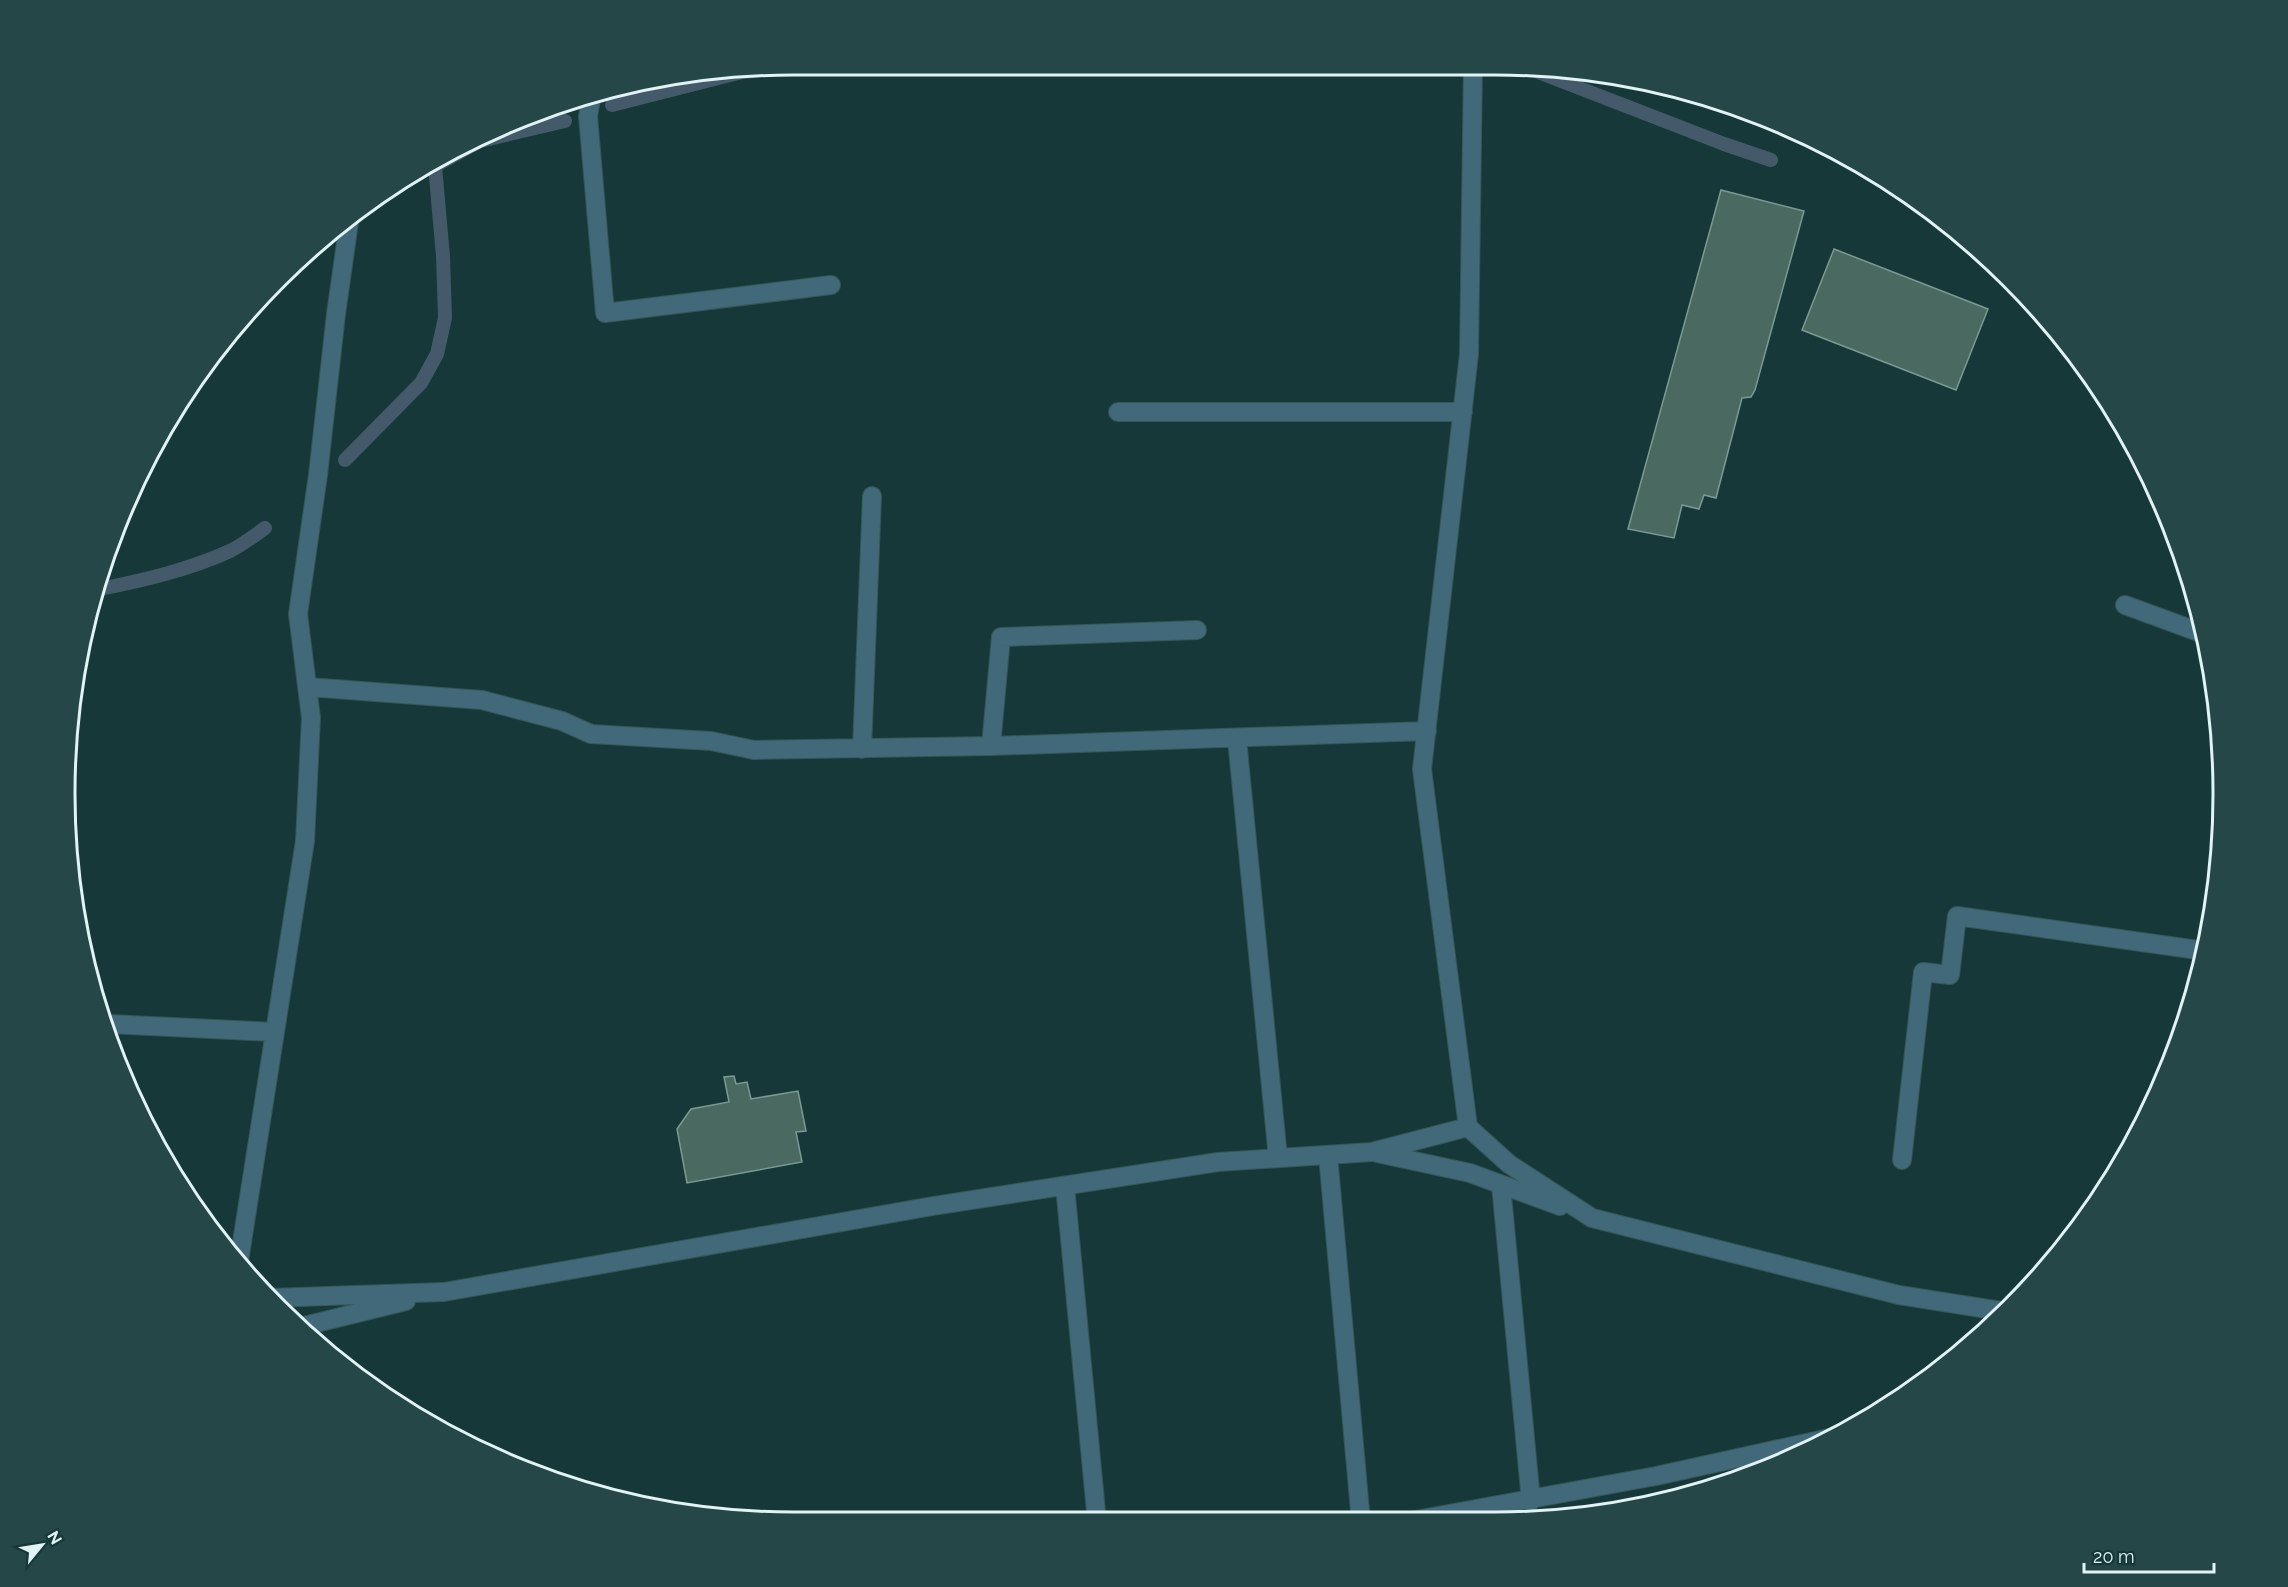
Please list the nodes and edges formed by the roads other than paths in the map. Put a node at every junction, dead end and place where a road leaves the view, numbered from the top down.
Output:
1 (1473, 75) edge
2 (590, 105) edge
3 (348, 230) edge
4 (831, 285) dead end
5 (1118, 412) dead end
6 (1463, 412) junction
7 (872, 496) dead end
8 (2125, 605) dead end
9 (1197, 630) dead end
10 (2194, 630) edge
11 (308, 687) junction
12 (1426, 731) junction
13 (1237, 739) junction
14 (991, 746) junction
15 (862, 749) junction
16 (2196, 950) edge
17 (113, 1024) edge
18 (274, 1032) junction
19 (1468, 1127) junction
20 (1372, 1152) junction
21 (1328, 1155) junction
22 (1278, 1158) junction
23 (1902, 1161) dead end
24 (1501, 1185) junction
25 (1065, 1186) junction
26 (1592, 1218) junction
27 (240, 1252) edge
28 (444, 1292) junction
29 (281, 1298) edge
30 (1994, 1310) edge
31 (310, 1325) edge
32 (1795, 1446) edge
33 (1530, 1501) junction
34 (1096, 1512) edge
35 (1360, 1512) edge
36 (1465, 1512) edge

1 - 6 street
2 - 4 street
3 - 11 street
5 - 6 street
6 - 12 street
7 - 15 street
8 - 10 street
9 - 14 street
11 - 15 street
11 - 18 street
12 - 13 street
12 - 19 street
13 - 14 street
13 - 22 street
14 - 15 street
16 - 23 street
17 - 18 street
18 - 27 street
19 - 20 street
19 - 26 street
20 - 21 street
20 - 24 street
21 - 22 street
21 - 35 street
22 - 25 street
24 - 26 street
24 - 33 street
25 - 28 street
25 - 34 street
26 - 30 street
28 - 29 street
28 - 31 street
32 - 33 street
33 - 36 street

